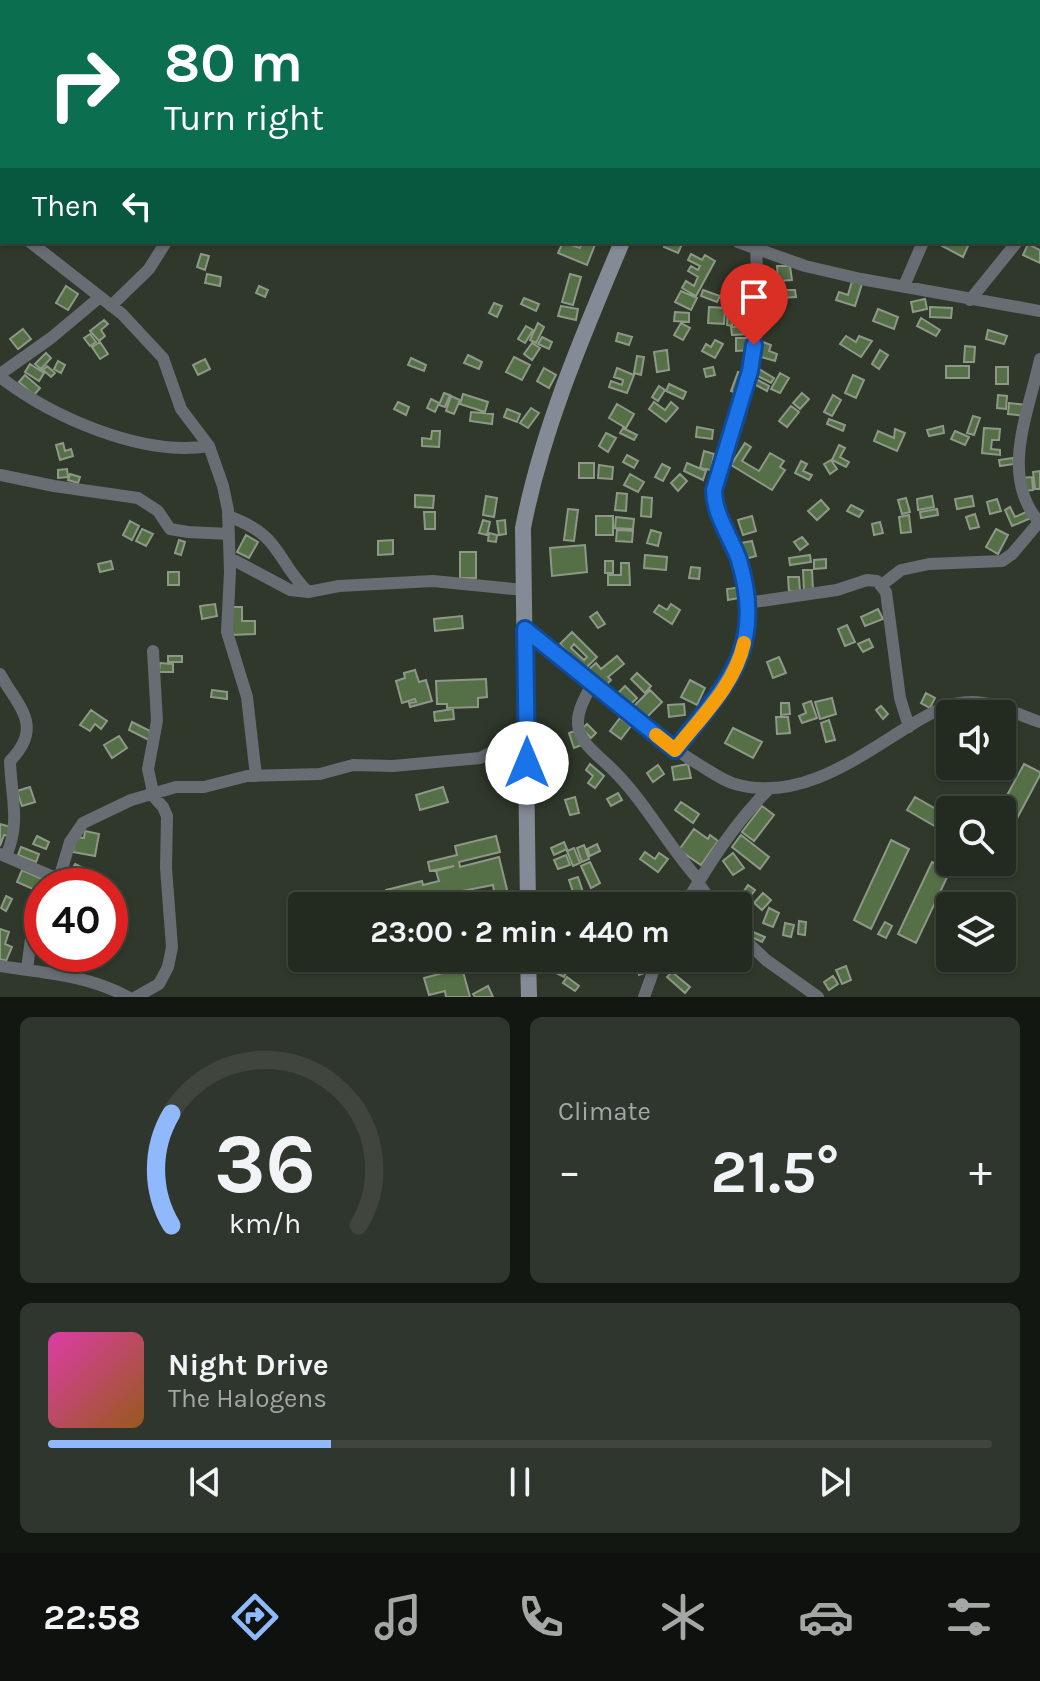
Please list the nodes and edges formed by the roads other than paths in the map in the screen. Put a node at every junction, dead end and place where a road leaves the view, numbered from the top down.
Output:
1 (33, 244) edge
2 (165, 244) edge
3 (621, 244) edge
4 (744, 244) edge
5 (922, 244) edge
6 (1015, 244) edge
7 (756, 248) junction
8 (904, 286) junction
9 (100, 297) junction
10 (970, 300) junction
11 (111, 306) junction
12 (1040, 311) edge
13 (1040, 359) edge
14 (0, 375) edge
15 (209, 446) junction
16 (0, 475) edge
17 (228, 516) junction
18 (1039, 521) edge
19 (229, 534) junction
20 (230, 558) junction
21 (883, 584) junction
22 (524, 590) junction
23 (308, 592) junction
24 (747, 603) junction
25 (525, 629) junction
26 (153, 651) dead end
27 (0, 674) edge
28 (592, 684) junction
29 (1040, 722) edge
30 (909, 727) junction
31 (527, 734) junction
32 (675, 750) junction
33 (256, 776) junction
34 (770, 788) junction
35 (153, 795) junction
36 (3, 855) edge
37 (27, 868) edge
38 (62, 868) edge
39 (699, 881) junction
40 (528, 892) edge
41 (692, 892) edge
42 (706, 892) edge
43 (752, 946) edge
44 (0, 966) edge
45 (24, 969) edge
46 (48, 972) edge
47 (528, 972) edge
48 (653, 972) edge
49 (128, 997) edge
50 (136, 997) edge
51 (529, 997) edge
52 (644, 997) edge
53 (818, 997) edge

1 - 9 street
2 - 11 street
3 - 22 street
4 - 7 street
5 - 8 street
6 - 10 street
7 - 8 street
7 - 24 street
8 - 10 street
9 - 11 street
9 - 14 street
10 - 12 street
11 - 15 street
13 - 18 street
14 - 15 street
15 - 17 street
16 - 19 street
17 - 19 street
17 - 23 street
18 - 21 street
19 - 20 street
20 - 23 street
20 - 33 street
21 - 24 street
21 - 30 street
22 - 23 street
22 - 25 street
24 - 32 street
25 - 28 street
25 - 31 street
26 - 35 street
27 - 36 street
28 - 32 street
28 - 39 street
29 - 30 street
30 - 34 street
31 - 33 street
31 - 40 street
32 - 34 street
33 - 35 street
34 - 39 street
35 - 38 street
35 - 50 street
36 - 37 street
39 - 41 street
39 - 42 street
43 - 53 street
44 - 45 street
46 - 49 street
47 - 51 street
48 - 52 street

